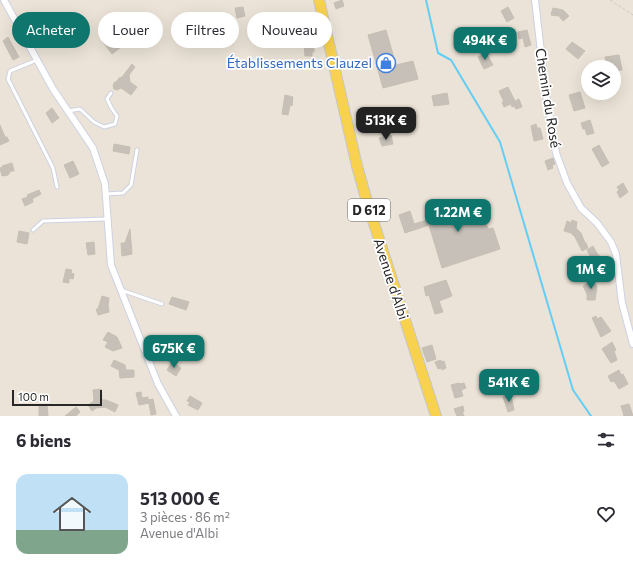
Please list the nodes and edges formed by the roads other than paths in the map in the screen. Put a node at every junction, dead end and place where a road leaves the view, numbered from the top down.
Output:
1 (4, 0) edge
2 (319, 0) edge
3 (535, 0) edge
4 (37, 60) junction
5 (111, 93) dead end
6 (68, 111) junction
7 (137, 150) dead end
8 (57, 187) dead end
9 (106, 194) junction
10 (108, 219) junction
11 (32, 230) dead end
12 (121, 290) junction
13 (162, 304) dead end
14 (633, 344) edge
15 (176, 416) edge
16 (436, 416) edge

1 - 4 street
2 - 16 main road, Avenue d'Albi / D 612
3 - 14 street, Chemin du Rosé
4 - 6 street
4 - 8 lane
5 - 6 lane
6 - 9 street
7 - 9 lane
9 - 10 street
10 - 11 lane
10 - 12 street
12 - 13 lane
12 - 15 street

